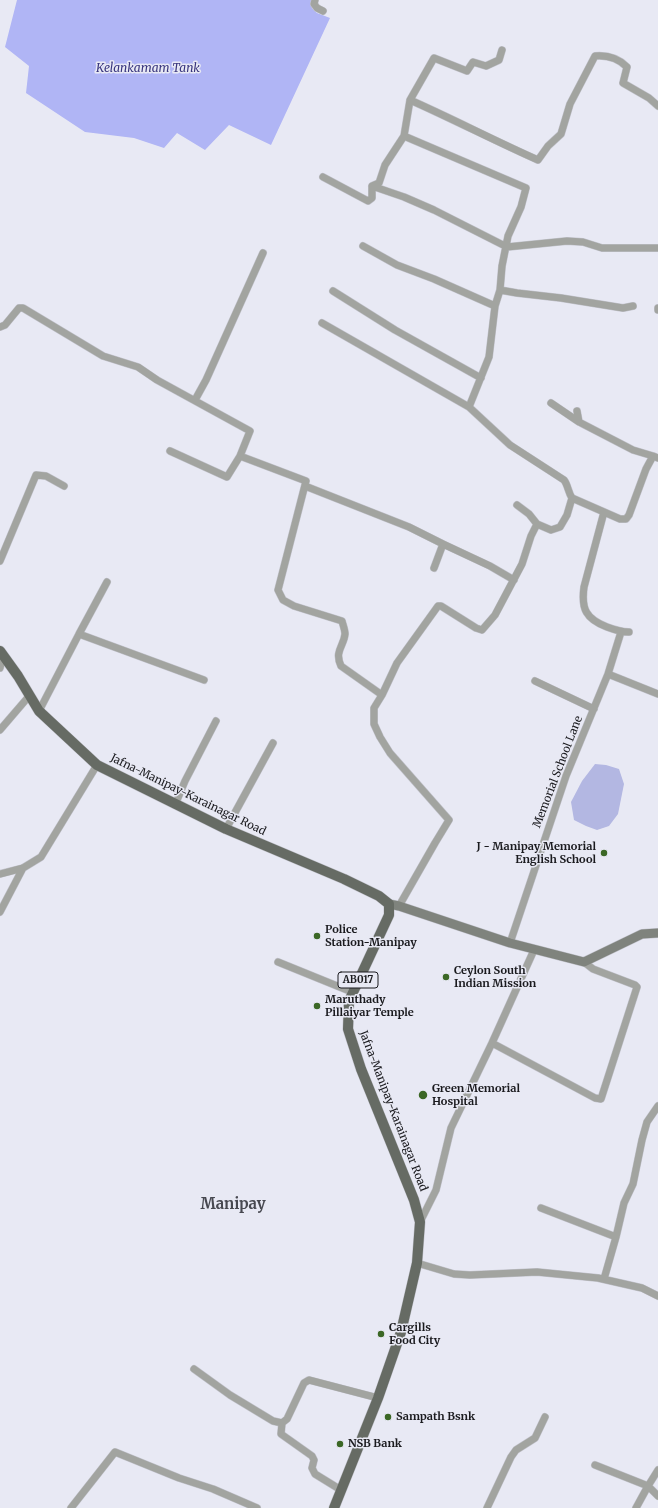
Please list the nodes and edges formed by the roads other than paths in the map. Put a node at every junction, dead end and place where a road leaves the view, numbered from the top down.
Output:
1 (315, 0) edge
2 (323, 11) dead end
3 (502, 50) dead end
4 (410, 100) junction
5 (658, 106) edge
6 (404, 136) junction
7 (323, 177) dead end
8 (372, 186) junction
9 (363, 246) dead end
10 (507, 247) junction
11 (658, 248) edge
12 (263, 253) dead end
13 (500, 290) junction
14 (333, 291) dead end
15 (495, 306) junction
16 (633, 306) dead end
17 (322, 324) dead end
18 (0, 327) edge
19 (481, 378) junction
20 (195, 400) junction
21 (551, 403) dead end
22 (469, 406) junction
23 (577, 411) dead end
24 (579, 422) junction
25 (170, 451) dead end
26 (240, 456) junction
27 (656, 457) edge
28 (64, 486) dead end
29 (305, 486) junction
30 (572, 498) junction
31 (517, 505) dead end
32 (604, 512) junction
33 (537, 524) junction
34 (443, 544) junction
35 (0, 561) edge
36 (434, 568) dead end
37 (514, 580) junction
38 (107, 582) dead end
39 (78, 634) junction
40 (1, 654) edge
41 (0, 668) edge
42 (608, 674) junction
43 (204, 680) dead end
44 (535, 681) dead end
45 (658, 694) edge
46 (30, 695) junction
47 (382, 695) junction
48 (594, 709) junction
49 (39, 711) junction
50 (216, 721) dead end
51 (0, 730) edge
52 (273, 743) dead end
53 (97, 765) junction
54 (176, 805) junction
55 (226, 829) junction
56 (23, 868) junction
57 (0, 874) edge
58 (389, 904) junction
59 (400, 906) junction
60 (0, 912) edge
61 (658, 933) edge
62 (510, 944) junction
63 (534, 950) junction
64 (278, 962) dead end
65 (584, 962) junction
66 (352, 992) junction
67 (492, 1043) junction
68 (658, 1106) edge
69 (541, 1208) dead end
70 (420, 1222) junction
71 (616, 1237) junction
72 (417, 1263) junction
73 (604, 1279) junction
74 (658, 1296) edge
75 (194, 1369) dead end
76 (378, 1398) junction
77 (545, 1417) dead end
78 (282, 1423) junction
79 (595, 1465) dead end
80 (658, 1470) edge
81 (648, 1486) junction
82 (341, 1490) junction
83 (658, 1496) edge
84 (71, 1508) edge
85 (257, 1508) edge
86 (334, 1508) edge
87 (487, 1508) edge
88 (636, 1508) edge

1 - 2 street
3 - 4 street
4 - 5 street
4 - 6 street
6 - 8 street
6 - 10 street
7 - 8 street
8 - 10 street
9 - 15 street
10 - 11 street
10 - 13 street
12 - 20 street
13 - 15 street
13 - 16 street
14 - 19 street
15 - 19 street
17 - 22 street
18 - 20 street
19 - 22 street
20 - 26 street
21 - 24 street
22 - 30 street
23 - 24 street
24 - 27 street
25 - 26 street
26 - 29 street
27 - 32 street
28 - 35 street
29 - 34 street
29 - 47 street
30 - 32 street
30 - 33 street
31 - 33 street
32 - 42 street, Memorial School Lane
33 - 37 street
34 - 36 street
34 - 37 street
37 - 47 street
38 - 39 street
39 - 43 street
39 - 49 street
40 - 41 street
40 - 46 main road, Jafna-Manipay-Karainagar Road
42 - 45 street
42 - 48 street, Memorial School Lane
44 - 48 street
46 - 49 main road, Jafna-Manipay-Karainagar Road
46 - 51 street
47 - 59 street
48 - 62 street, Memorial School Lane
49 - 53 main road, Jafna-Manipay-Karainagar Road
50 - 54 street
52 - 55 street
53 - 54 main road, Jafna-Manipay-Karainagar Road
53 - 56 street
54 - 55 main road, Jafna-Manipay-Karainagar Road
55 - 58 main road, Jafna-Manipay-Karainagar Road
56 - 57 street
56 - 60 street
58 - 59 street
58 - 66 main road, Jafna-Manipay-Karainagar Road / AB017
59 - 62 street
61 - 65 street
62 - 63 street
63 - 65 street
63 - 67 street
64 - 66 street
65 - 67 street
66 - 70 main road, Jafna-Manipay-Karainagar Road / AB017
67 - 70 street
68 - 71 street
69 - 71 street
70 - 72 main road, Jafna-Manipay-Karainagar Road / AB017
71 - 73 street
72 - 73 street
72 - 76 main road, Jafna-Manipay-Karainagar Road / AB017
73 - 74 street
75 - 78 street
76 - 78 street
76 - 82 main road, Jafna-Manipay-Karainagar Road / AB017
77 - 87 street
78 - 82 street
79 - 81 street
80 - 81 street
81 - 83 street
81 - 88 street
82 - 86 main road, Jafna-Manipay-Karainagar Road / AB017
84 - 85 street

